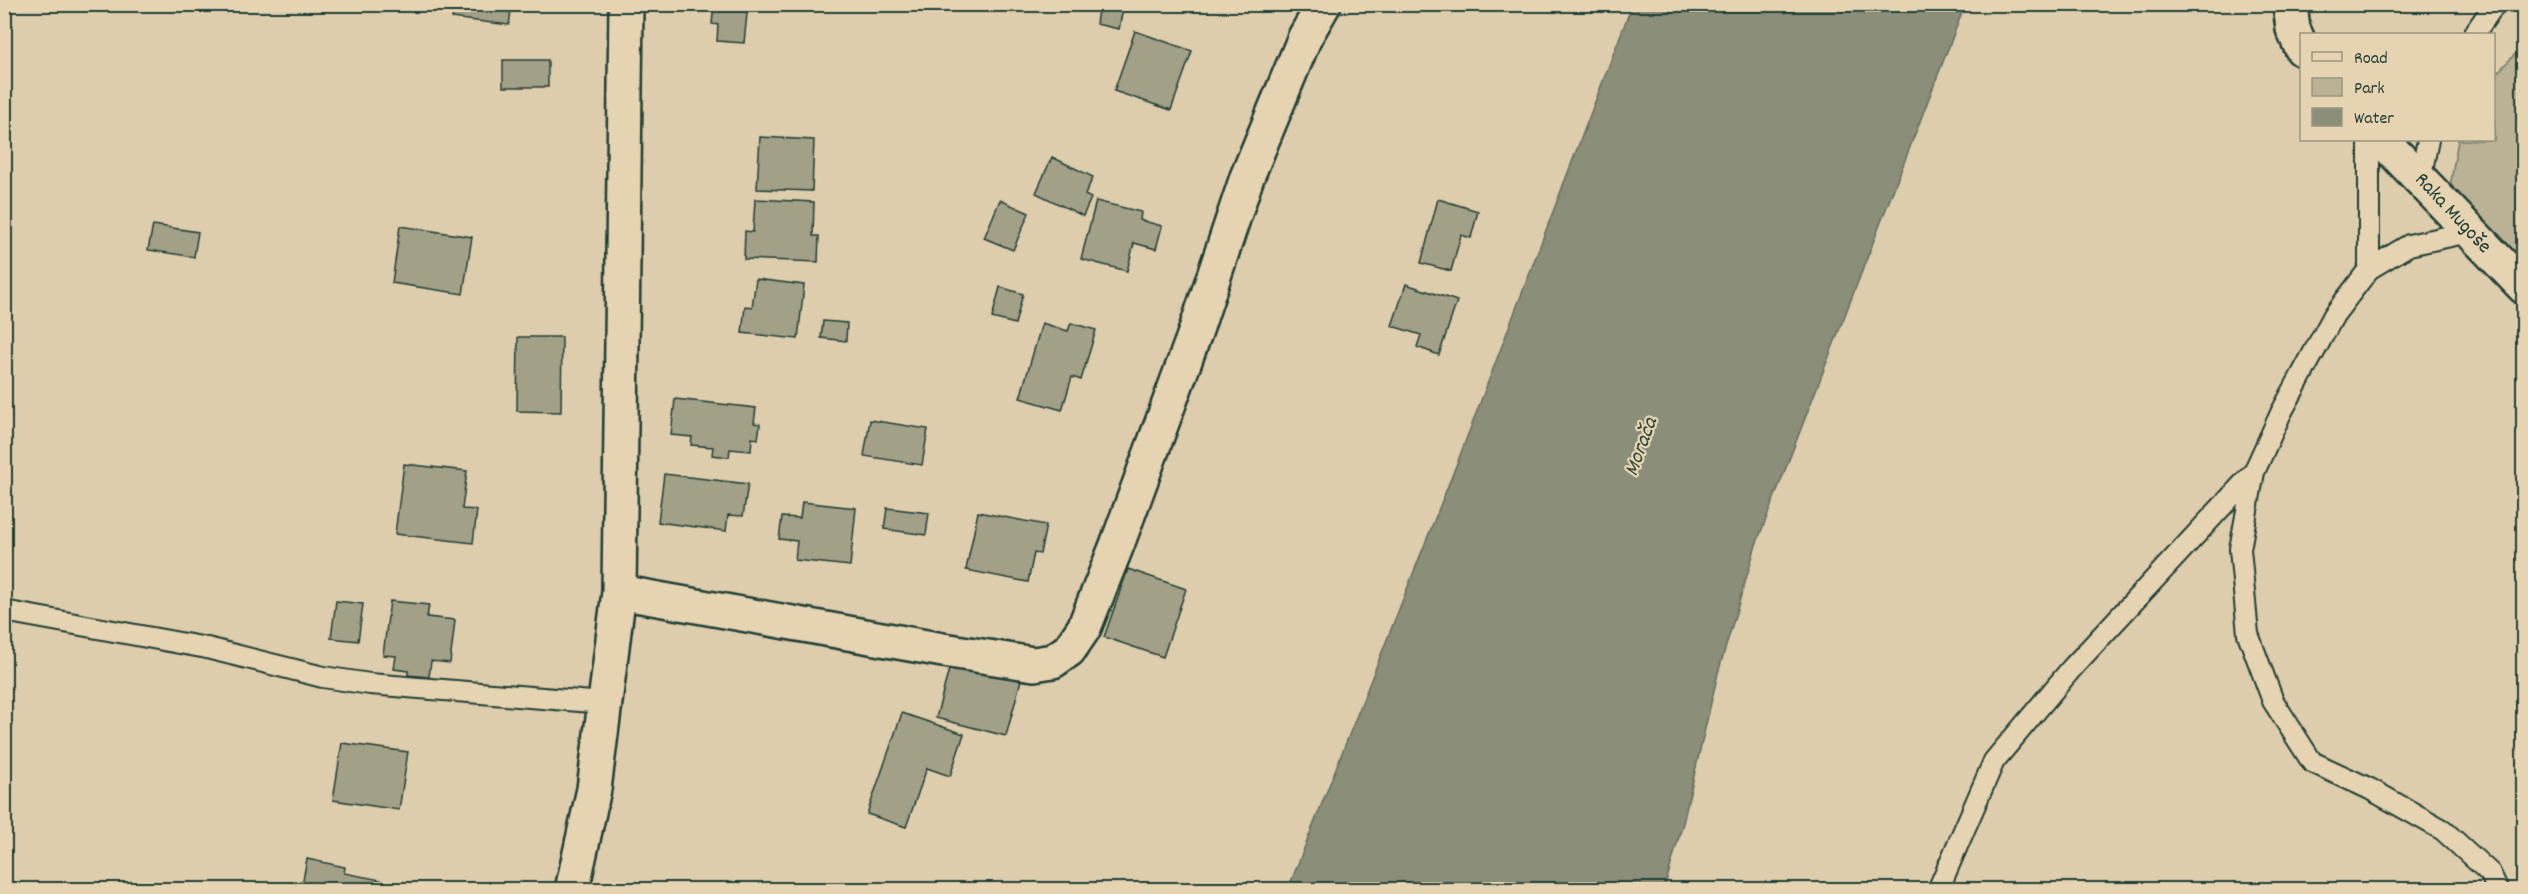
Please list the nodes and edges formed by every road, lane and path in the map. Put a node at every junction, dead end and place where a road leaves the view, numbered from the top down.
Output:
1 (626, 4) edge
2 (1324, 4) edge
3 (2290, 4) edge
4 (2495, 4) edge
5 (2475, 33) edge
6 (2300, 46) edge
7 (2369, 141) edge
8 (2383, 141) edge
9 (2428, 141) edge
10 (2420, 180) junction
11 (2469, 232) junction
12 (2369, 269) junction
13 (2523, 287) edge
14 (2254, 472) junction
15 (619, 592) junction
16 (4, 611) edge
17 (604, 703) junction
18 (572, 890) edge
19 (1938, 890) edge
20 (2498, 890) edge

1 - 15 street
2 - 15 street
3 - 6 street
4 - 5 lane
7 - 12 lane
8 - 10 street, Raka Mugoše
9 - 10 lane
10 - 11 street, Raka Mugoše
11 - 12 lane
11 - 13 street, Raka Mugoše
12 - 14 lane
14 - 19 lane
14 - 20 lane
15 - 17 street
16 - 17 lane
17 - 18 street

